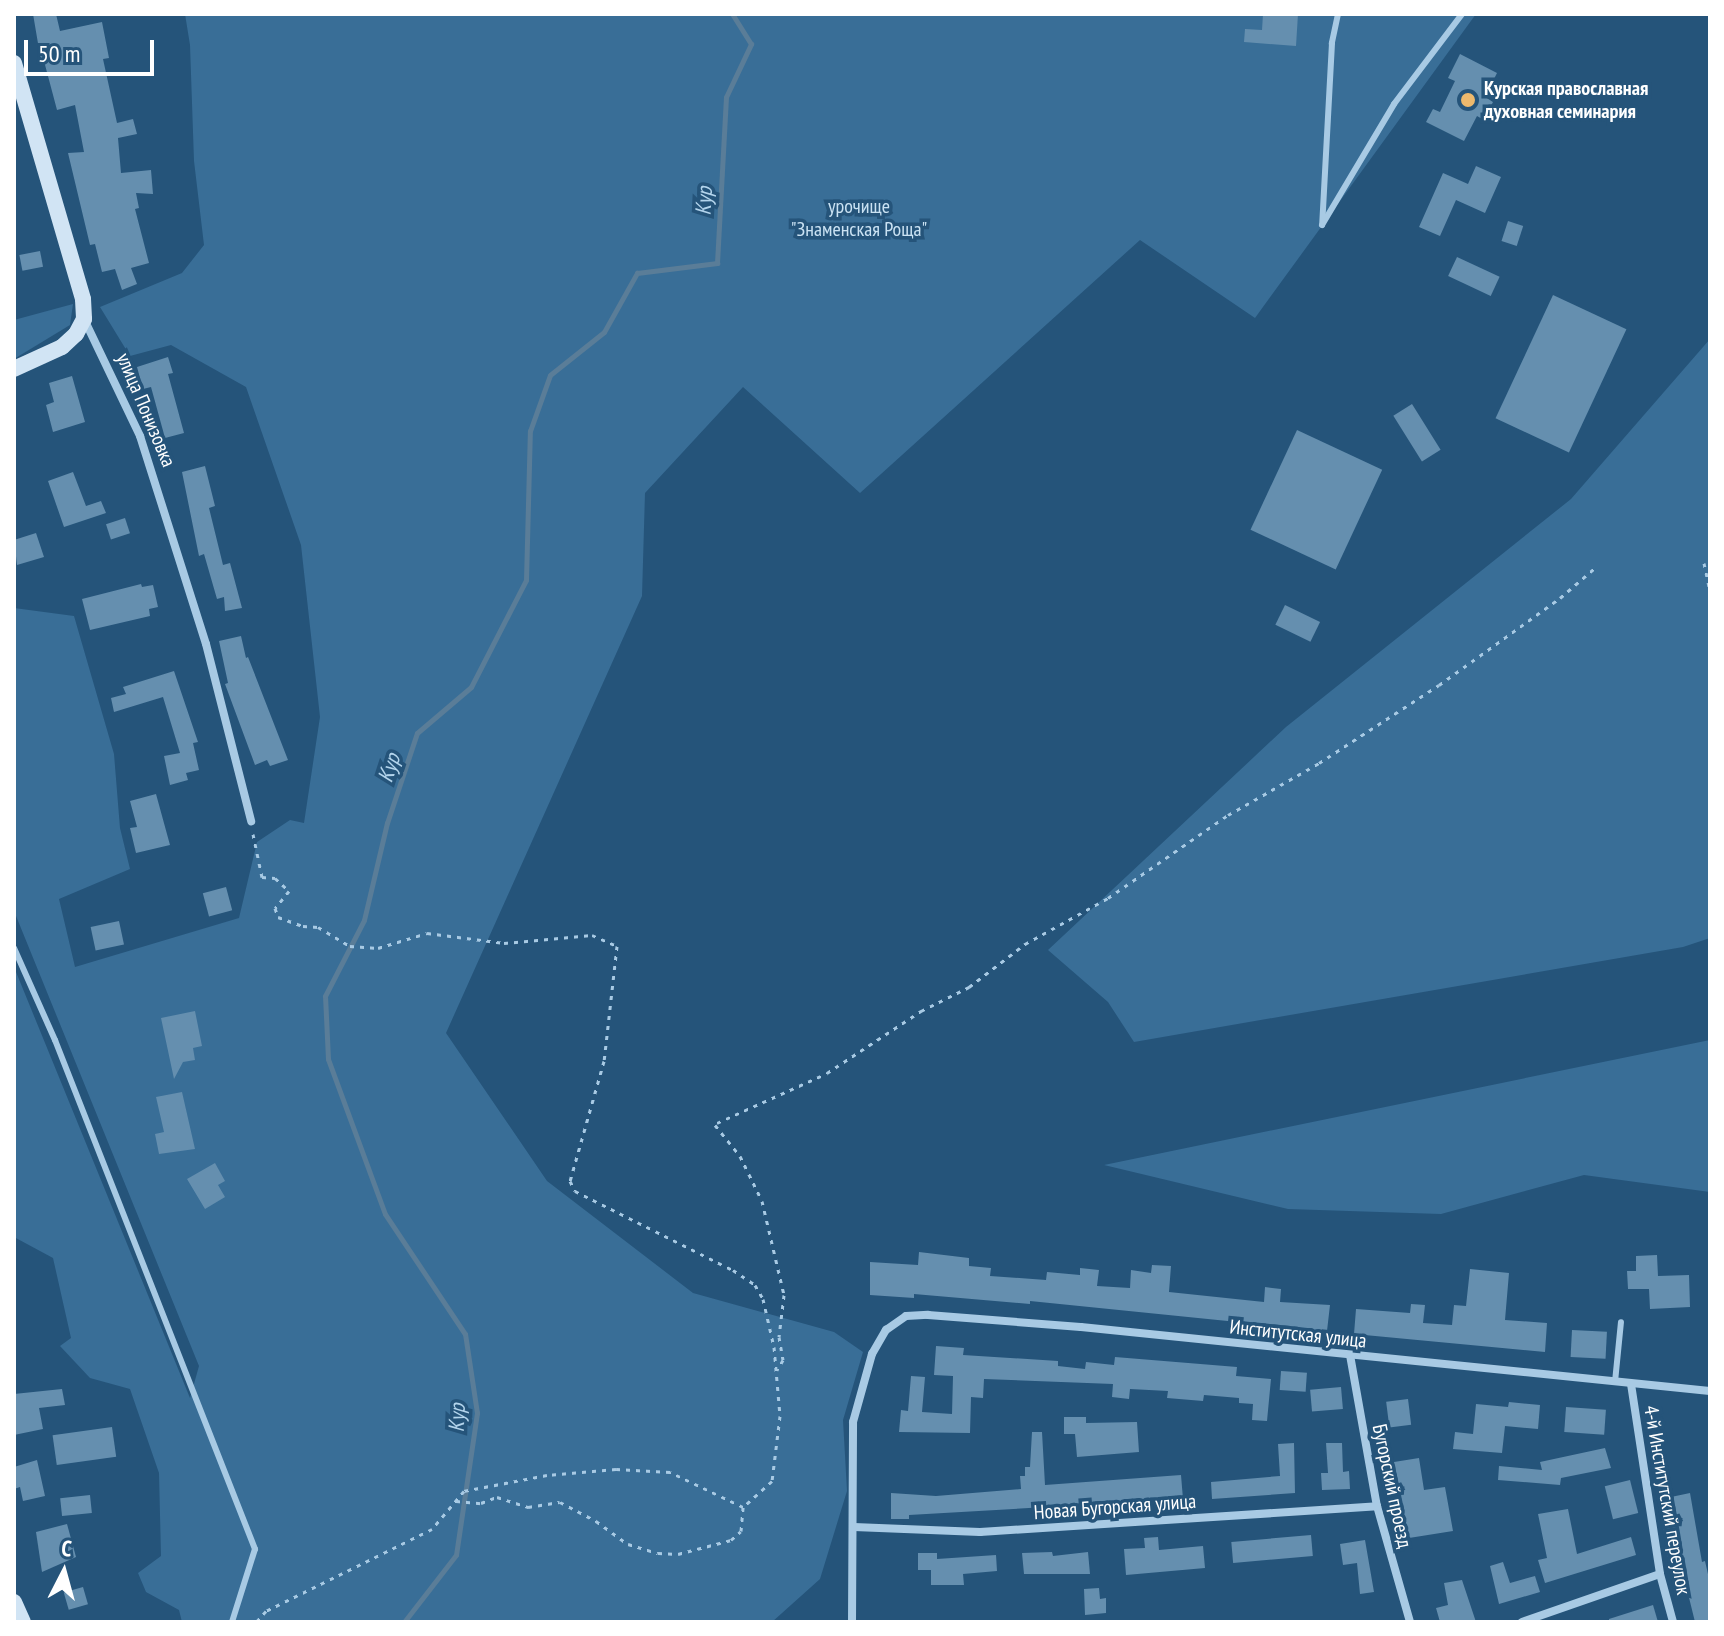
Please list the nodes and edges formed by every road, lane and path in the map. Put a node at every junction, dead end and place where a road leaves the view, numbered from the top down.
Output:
1 (1338, 14) edge
2 (1462, 14) edge
3 (14, 63) edge
4 (84, 319) junction
5 (14, 369) edge
6 (1704, 563) dead end
7 (1596, 567) dead end
8 (1710, 592) edge
9 (251, 821) joint
10 (14, 948) edge
11 (1621, 1322) dead end
12 (1350, 1355) junction
13 (777, 1370) junction
14 (1615, 1382) junction
15 (1631, 1384) junction
16 (1710, 1391) edge
17 (454, 1501) junction
18 (1377, 1506) junction
19 (743, 1507) junction
20 (854, 1527) junction
21 (1660, 1574) junction
22 (14, 1602) edge
23 (23, 1622) edge
24 (232, 1622) edge
25 (256, 1622) edge
26 (852, 1622) edge
27 (1410, 1622) edge
28 (1522, 1622) edge
29 (1673, 1622) edge

1 - 2 lane
3 - 4 main road, улица Понизовка
4 - 5 main road
4 - 9 street, улица Понизовка
6 - 8 path
7 - 13 path
9 - 13 path
10 - 24 lane
11 - 14 lane
12 - 14 street, Институтская улица
12 - 18 street, Бугорский проезд
12 - 20 street, Институтская улица
13 - 19 path
14 - 15 street, Институтская улица
15 - 16 street, Институтская улица
15 - 21 street, 4-й Институтский переулок
17 - 19 path
17 - 19 path
17 - 25 path
18 - 20 street, Новая Бугорская улица
18 - 27 street, Бугорский проезд
20 - 26 street
21 - 28 street
21 - 29 street, 4-й Институтский переулок
22 - 23 main road

